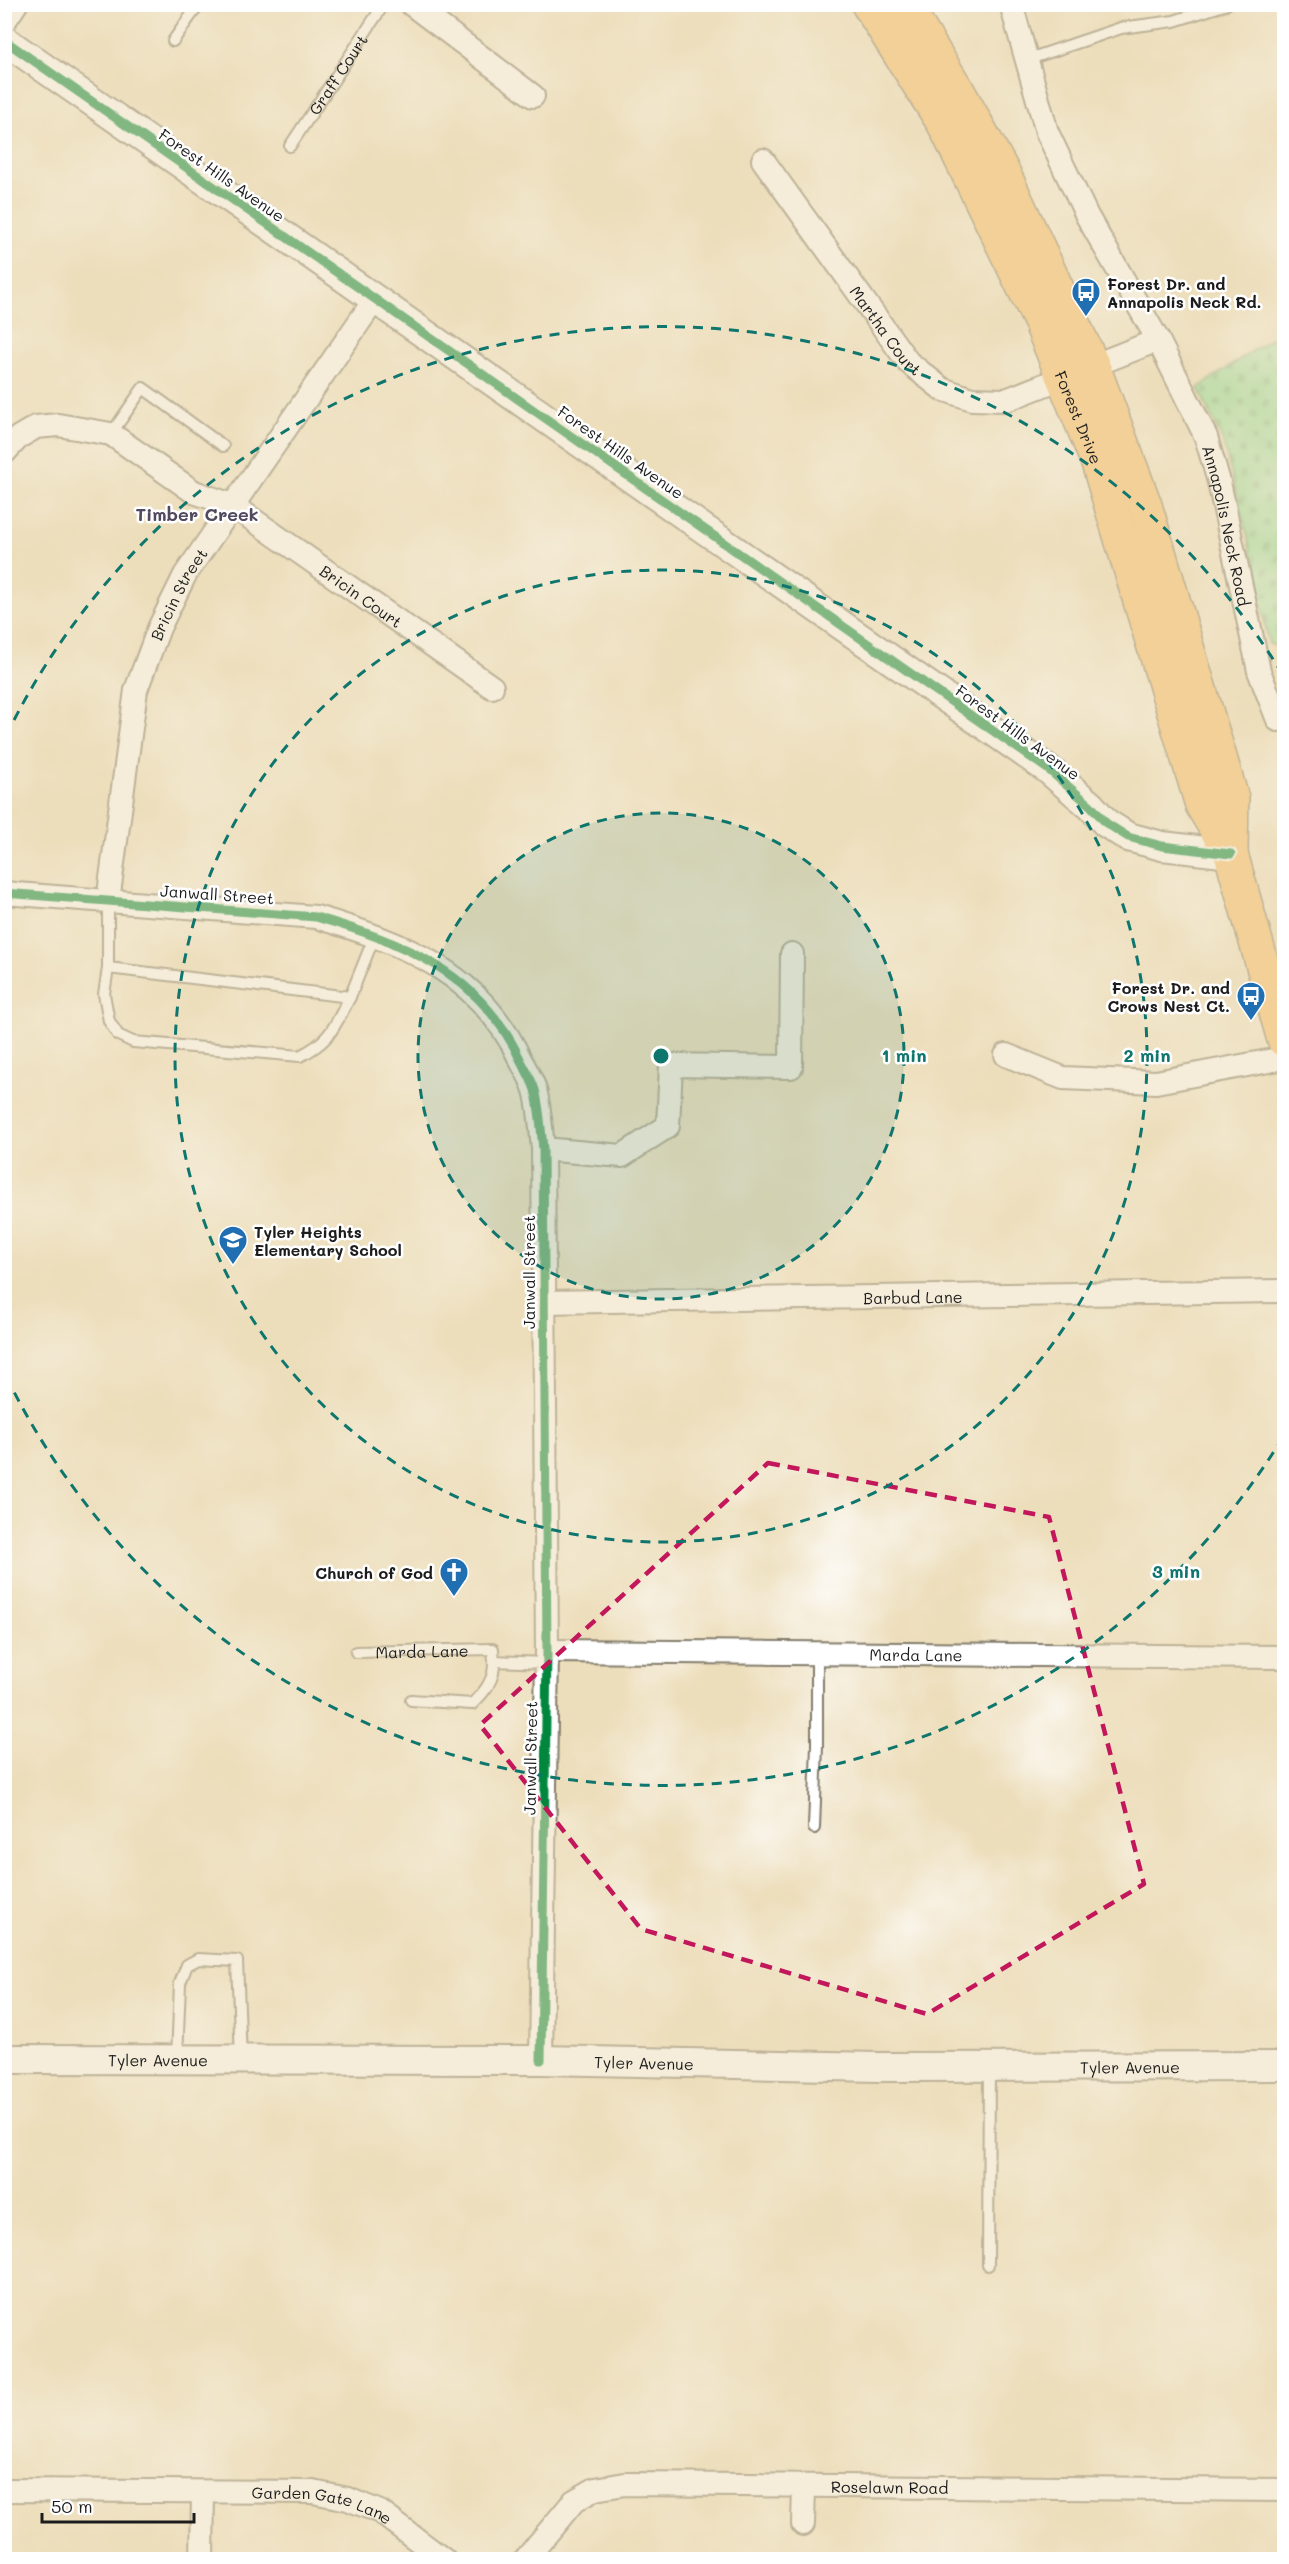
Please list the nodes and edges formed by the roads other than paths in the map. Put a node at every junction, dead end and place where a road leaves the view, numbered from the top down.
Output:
1 (16, 4) edge
2 (199, 4) edge
3 (384, 4) edge
4 (411, 4) edge
5 (868, 4) edge
6 (904, 4) edge
7 (1011, 4) edge
8 (1227, 4) edge
9 (4, 22) edge
10 (4, 40) edge
11 (173, 41) dead end
12 (1026, 60) junction
13 (534, 96) dead end
14 (290, 146) dead end
15 (763, 160) dead end
16 (375, 299) junction
17 (1158, 340) junction
18 (1078, 372) junction
19 (111, 434) junction
20 (223, 446) dead end
21 (4, 453) edge
22 (232, 505) junction
23 (492, 687) dead end
24 (1278, 720) dead end
25 (1230, 854) junction
26 (4, 893) edge
27 (108, 901) junction
28 (375, 935) junction
29 (792, 954) dead end
30 (108, 968) junction
31 (350, 997) junction
32 (1284, 1040) edge
33 (1006, 1055) dead end
34 (1284, 1058) edge
35 (543, 1149) junction
36 (1284, 1291) edge
37 (543, 1302) junction
38 (356, 1652) dead end
39 (817, 1653) junction
40 (547, 1657) junction
41 (1284, 1657) edge
42 (494, 1661) junction
43 (411, 1700) dead end
44 (814, 1828) dead end
45 (4, 2059) edge
46 (177, 2059) junction
47 (241, 2060) junction
48 (541, 2060) junction
49 (1284, 2066) edge
50 (989, 2067) junction
51 (988, 2265) dead end
52 (804, 2486) junction
53 (4, 2490) edge
54 (1284, 2490) edge
55 (203, 2492) junction
56 (803, 2524) dead end
57 (202, 2559) edge
58 (444, 2559) edge
59 (525, 2559) edge

1 - 9 street
2 - 11 lane
3 - 14 lane, Graff Court
4 - 13 street
5 - 18 main road, Forest Drive
6 - 18 main road, Forest Drive
7 - 12 street, Annapolis Neck Road
8 - 12 lane
10 - 16 street, Forest Hills Avenue
12 - 17 street, Annapolis Neck Road
15 - 18 street, Martha Court
16 - 22 street, Bricin Street
16 - 25 street, Forest Hills Avenue
17 - 18 street
17 - 24 street, Annapolis Neck Road
18 - 25 main road, Forest Drive
19 - 20 lane
19 - 21 street
19 - 22 street, Bricin Court
22 - 23 street, Bricin Court
22 - 27 street, Bricin Street
25 - 32 main road, Forest Drive
26 - 27 street, Janwall Street
27 - 28 street, Janwall Street
27 - 30 lane
28 - 31 lane
28 - 35 street, Janwall Street
29 - 35 street
30 - 31 lane
30 - 31 lane
33 - 34 street
35 - 37 street, Janwall Street
36 - 37 street, Barbud Lane
37 - 40 street, Janwall Street
38 - 42 lane, Marda Lane
39 - 40 street, Marda Lane
39 - 41 street, Marda Lane
39 - 44 lane
40 - 42 lane, Marda Lane
40 - 48 street, Janwall Street
42 - 43 lane
45 - 46 street, Tyler Avenue
46 - 47 street, Tyler Avenue
46 - 47 lane
47 - 48 street, Tyler Avenue
48 - 50 street, Tyler Avenue
49 - 50 street, Tyler Avenue
50 - 51 lane
52 - 54 street, Roselawn Road
52 - 56 street
52 - 59 street, Roselawn Road
53 - 55 street, Garden Gate Lane
55 - 57 street
55 - 58 street, Garden Gate Lane

